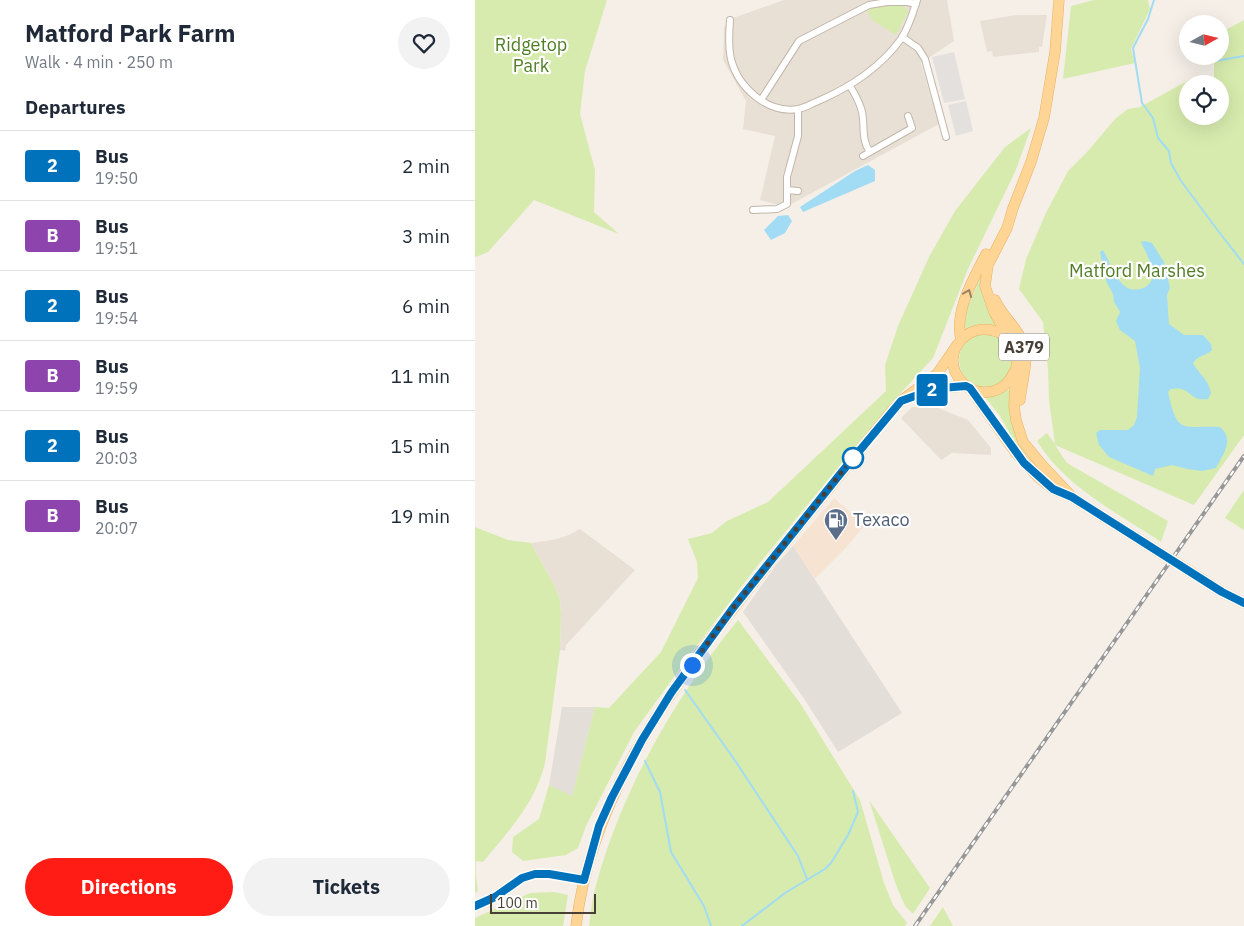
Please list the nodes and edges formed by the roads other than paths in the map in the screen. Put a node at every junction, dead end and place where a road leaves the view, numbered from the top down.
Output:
1 (1059, 0) edge
2 (916, 2) edge
3 (730, 20) dead end
4 (902, 37) junction
5 (850, 86) junction
6 (761, 100) junction
7 (798, 109) junction
8 (907, 116) dead end
9 (946, 137) dead end
10 (870, 152) junction
11 (863, 156) dead end
12 (787, 190) junction
13 (798, 191) dead end
14 (1013, 208) junction
15 (753, 210) dead end
16 (997, 249) junction
17 (1008, 339) junction
18 (959, 343) junction
19 (1016, 366) junction
20 (968, 387) junction
21 (901, 401) junction
22 (1033, 453) junction
23 (1072, 497) junction
24 (1244, 603) edge
25 (584, 880) junction
26 (475, 906) edge
27 (576, 926) edge

1 - 14 main road, A379
2 - 4 street
2 - 6 street
3 - 6 street
4 - 5 street
4 - 9 street
5 - 7 street
5 - 10 street
6 - 7 street
7 - 12 street
8 - 10 street
10 - 11 street
12 - 13 street
12 - 15 street
14 - 16 main road, A379
18 -> 14 main road, A379
16 - 17 main road, A379
16 - 22 main road, A379
17 - 18 main road, A379
17 - 19 main road, A379
18 - 20 main road, A379
18 - 21 main road, A379
19 - 20 main road, A379
19 - 22 main road, A379
20 - 21 main road, A379
20 - 23 main road, A379
21 - 25 main road, A379
22 - 23 main road, A379
23 - 24 main road, A379, bridge
25 - 26 street
25 - 27 main road, A379

